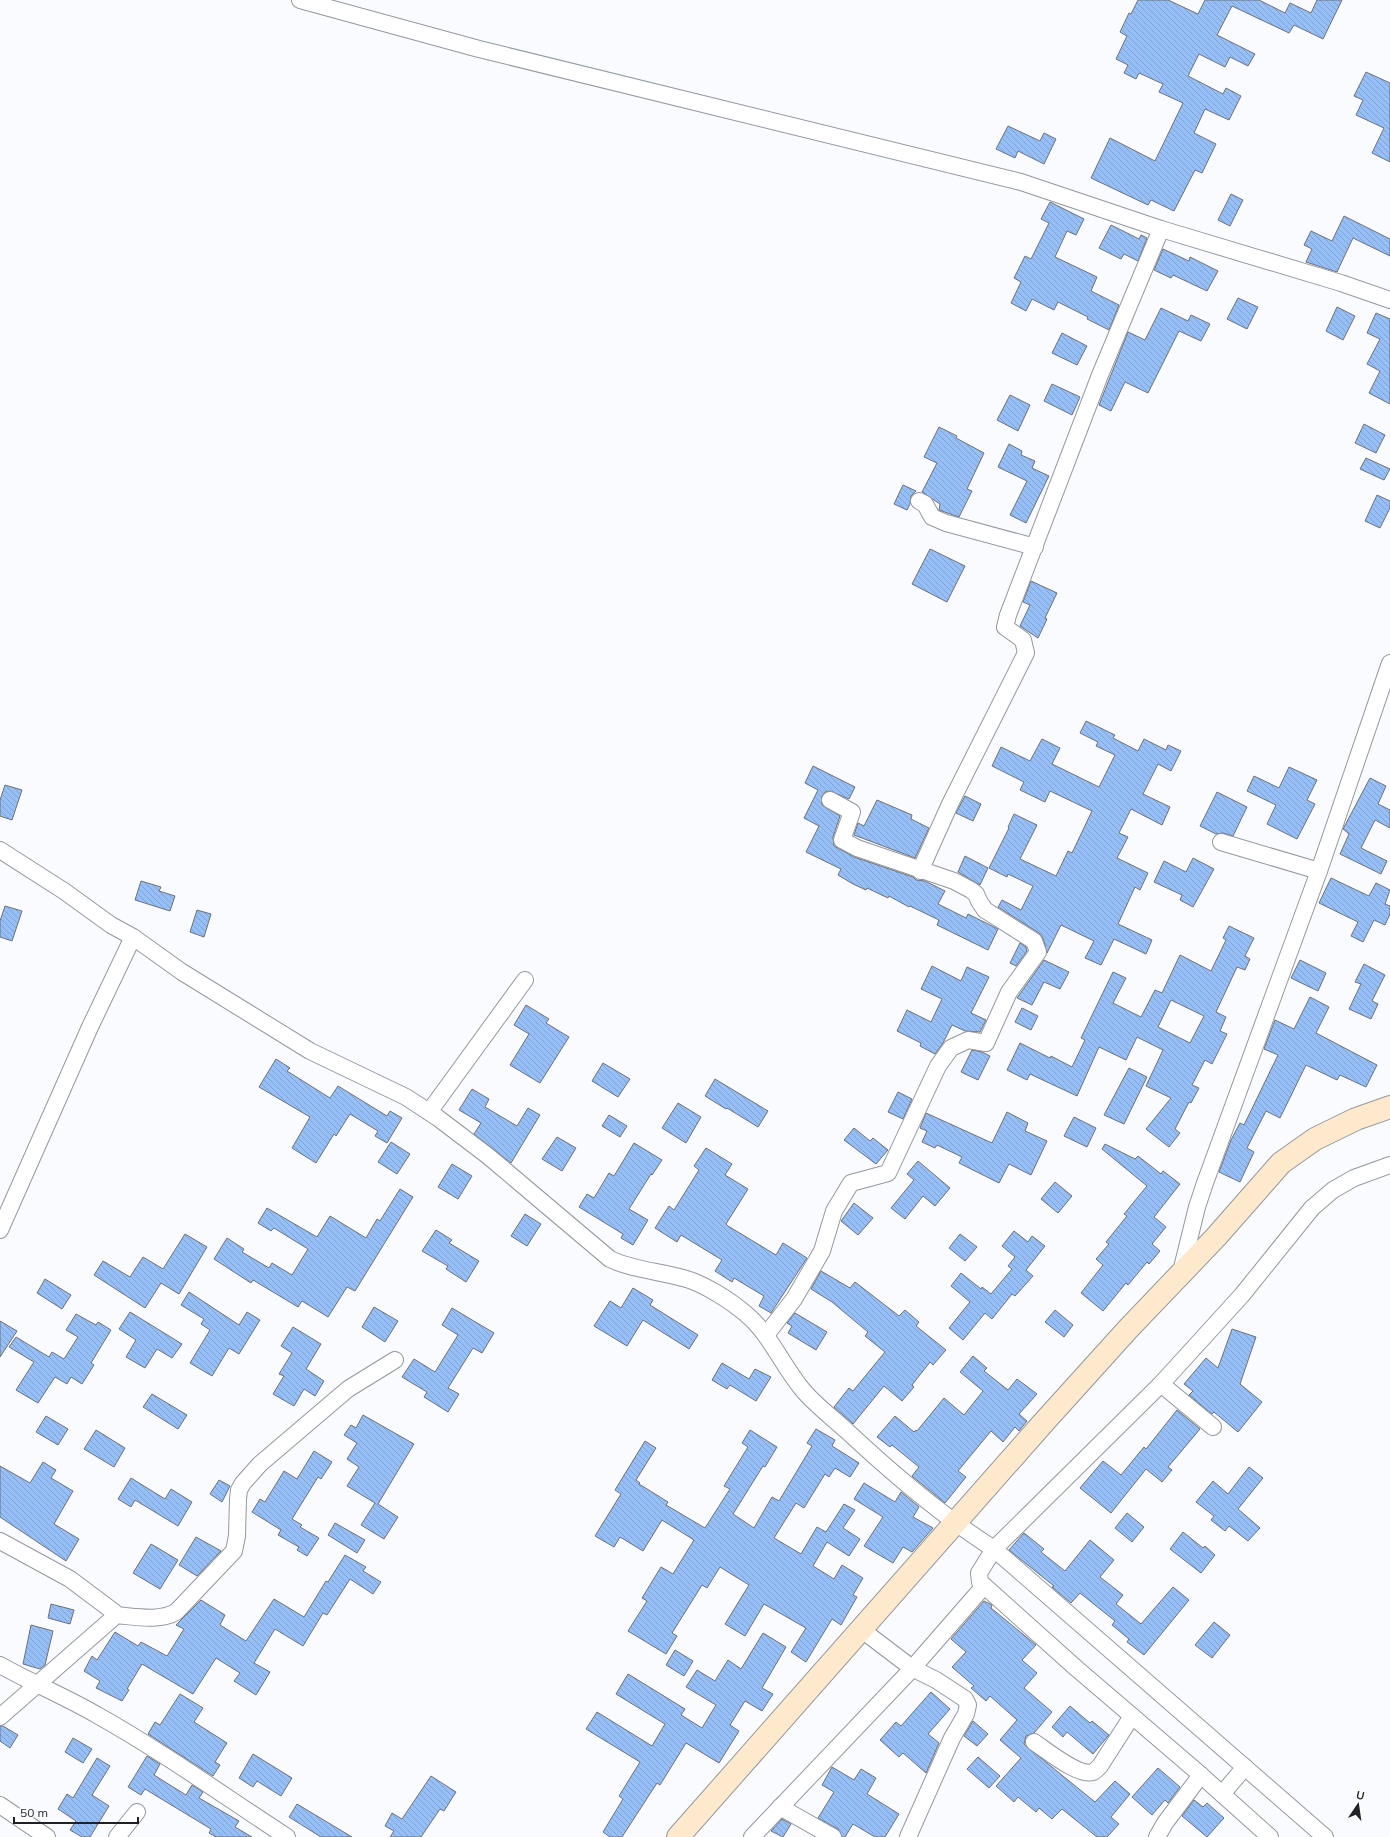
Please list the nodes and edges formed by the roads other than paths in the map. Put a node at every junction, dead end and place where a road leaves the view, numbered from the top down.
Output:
1 (300, 0) edge
2 (1161, 229) junction
3 (1390, 300) edge
4 (919, 501) dead end
5 (1035, 547) junction
6 (1390, 663) edge
7 (830, 800) dead end
8 (1221, 842) dead end
9 (0, 850) edge
10 (920, 871) junction
11 (1318, 871) junction
12 (133, 937) junction
13 (525, 980) dead end
14 (1390, 1106) edge
15 (429, 1112) junction
16 (1390, 1165) edge
17 (0, 1230) edge
18 (1181, 1272) junction
19 (766, 1335) junction
20 (395, 1360) dead end
21 (1161, 1384) junction
22 (1213, 1426) dead end
23 (958, 1524) junction
24 (0, 1541) edge
25 (986, 1563) junction
26 (114, 1615) junction
27 (869, 1635) junction
28 (0, 1665) edge
29 (908, 1665) junction
30 (37, 1685) junction
31 (1132, 1716) junction
32 (0, 1717) edge
33 (1034, 1742) dead end
34 (1245, 1767) junction
35 (1201, 1775) junction
36 (1222, 1794) junction
37 (0, 1804) edge
38 (780, 1807) junction
39 (137, 1812) dead end
40 (47, 1837) edge
41 (117, 1837) edge
42 (287, 1837) edge
43 (678, 1837) edge
44 (752, 1837) edge
45 (833, 1837) edge
46 (908, 1837) edge
47 (1157, 1837) edge
48 (1270, 1837) edge
49 (1325, 1837) edge

1 - 2 street
2 - 3 street
2 - 5 street
4 - 5 street
5 - 10 street
6 - 11 street
7 - 10 street
8 - 11 street
9 - 12 street
10 - 19 street
11 - 18 street
12 - 15 street
12 - 17 street
13 - 15 street
14 - 18 main road
15 - 19 street
16 - 21 street
18 - 23 main road
19 - 23 street
20 - 26 street
21 - 22 street
21 - 25 street
23 - 25 street
23 - 27 main road
24 - 26 street
25 - 29 street
25 - 31 street
25 - 34 street
26 - 30 street
27 - 29 street
27 - 43 main road
28 - 30 street
29 - 38 street
29 - 46 street
30 - 32 street
30 - 42 street
31 - 33 street
31 - 35 street
34 - 36 street
34 - 49 street
35 - 36 street
35 - 47 street
36 - 48 street
37 - 40 street
38 - 44 street
38 - 45 street
39 - 41 street

